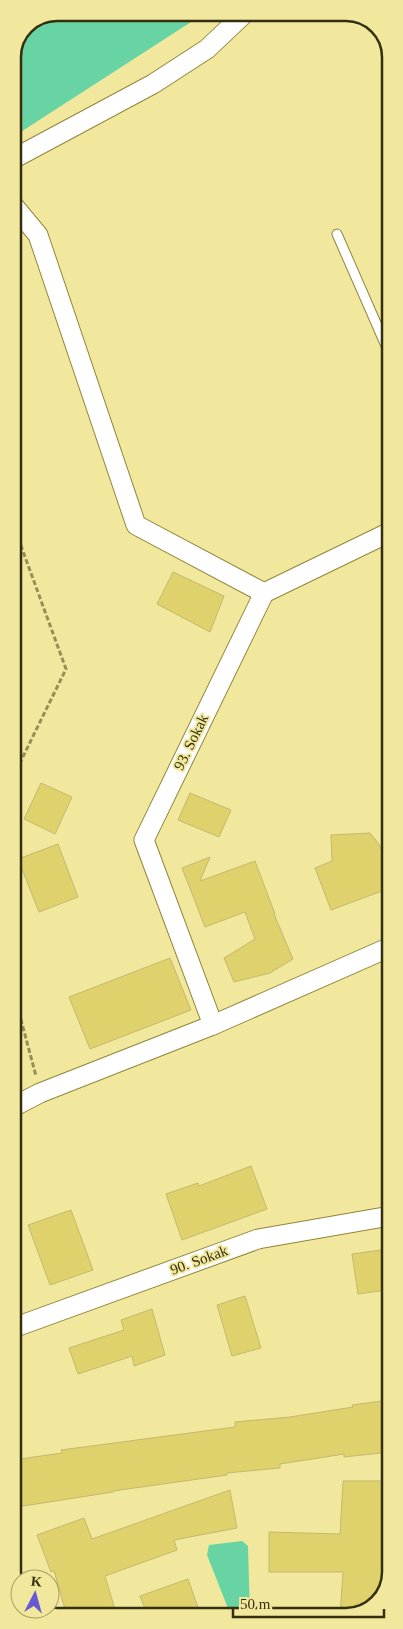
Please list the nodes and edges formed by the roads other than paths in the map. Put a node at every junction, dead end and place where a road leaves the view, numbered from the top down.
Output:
1 (237, 21) edge
2 (21, 153) edge
3 (21, 215) edge
4 (337, 234) dead end
5 (382, 337) edge
6 (382, 536) edge
7 (264, 593) junction
8 (382, 951) edge
9 (212, 1025) junction
10 (21, 1103) edge
11 (382, 1217) edge
12 (21, 1325) edge

1 - 2 street
3 - 7 street
4 - 5 lane
6 - 7 street
7 - 9 street, 93. Sokak
8 - 9 street
9 - 10 street
11 - 12 street, 90. Sokak

